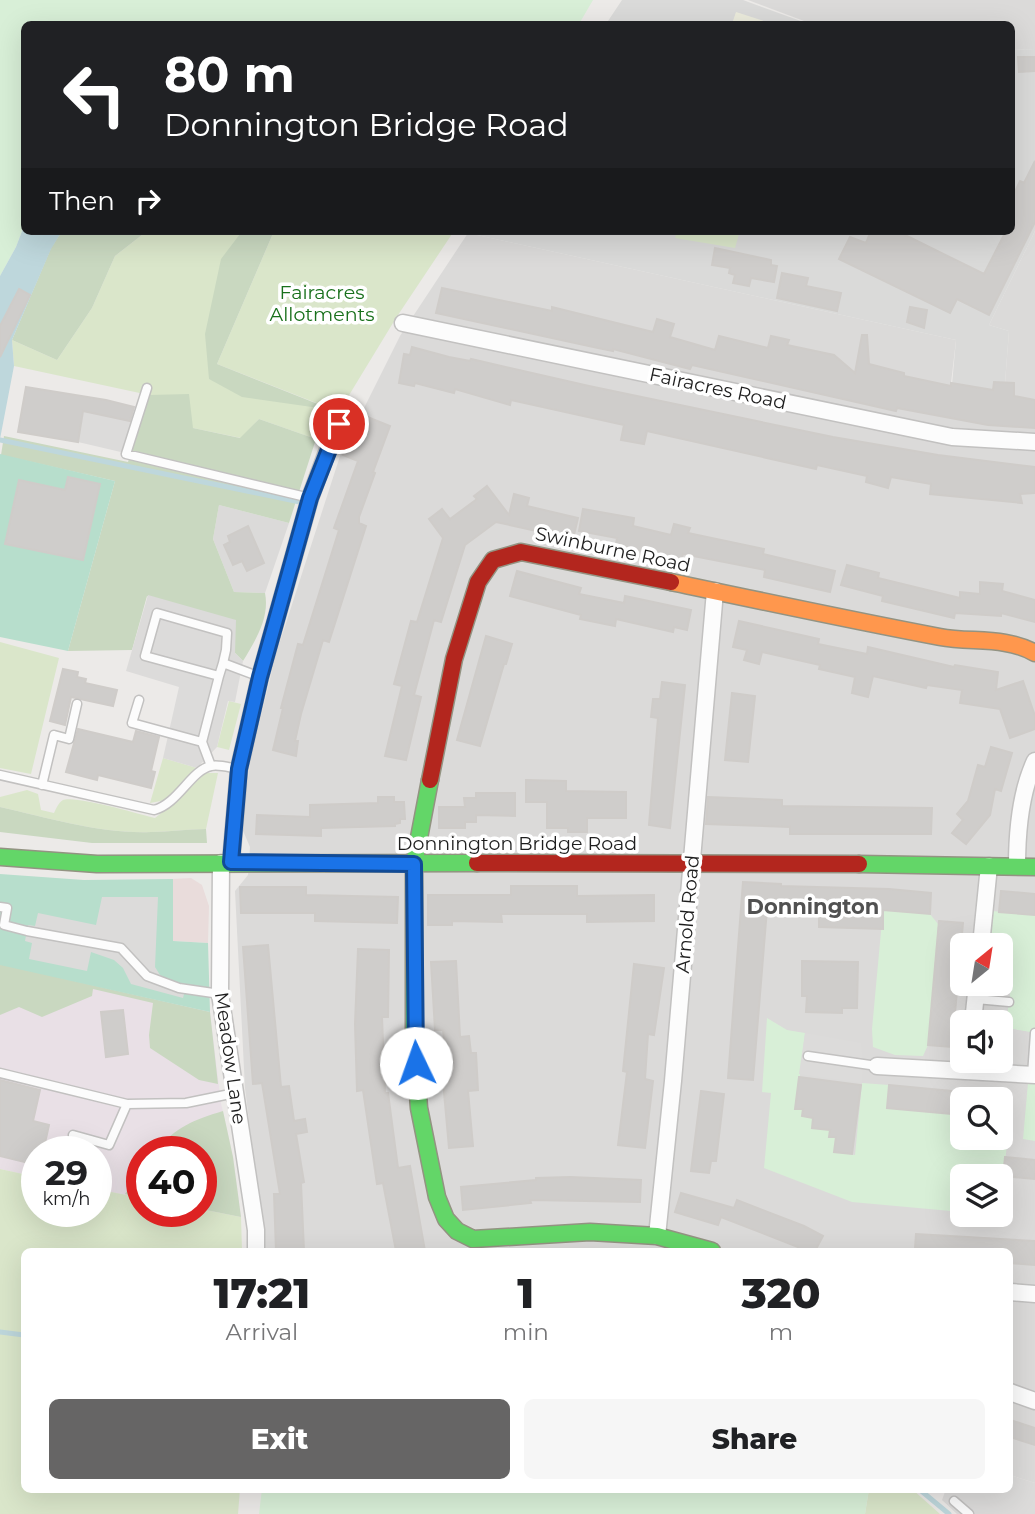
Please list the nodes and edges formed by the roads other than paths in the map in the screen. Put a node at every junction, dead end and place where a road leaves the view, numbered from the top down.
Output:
1 (403, 323) dead end
2 (147, 388) dead end
3 (347, 412) dead end
4 (1035, 442) edge
5 (310, 498) junction
6 (715, 591) junction
7 (1035, 653) edge
8 (223, 663) junction
9 (219, 676) junction
10 (260, 677) junction
11 (139, 700) dead end
12 (77, 704) dead end
13 (202, 742) junction
14 (1035, 761) edge
15 (211, 766) junction
16 (239, 769) junction
17 (0, 775) edge
18 (42, 785) junction
19 (0, 857) edge
20 (226, 863) junction
21 (414, 864) junction
22 (691, 864) junction
23 (989, 866) junction
24 (1017, 866) junction
25 (1035, 867) edge
26 (0, 907) edge
27 (982, 933) edge
28 (220, 993) junction
29 (991, 996) edge
30 (1009, 1002) dead end
31 (1035, 1032) edge
32 (808, 1056) dead end
33 (950, 1065) edge
34 (877, 1066) joint
35 (1013, 1072) edge
36 (0, 1073) edge
37 (1033, 1075) edge
38 (235, 1093) junction
39 (127, 1104) junction
40 (73, 1135) dead end
41 (656, 1240) junction
42 (256, 1248) edge
43 (697, 1248) edge
44 (1013, 1292) edge
45 (1035, 1294) edge
46 (1013, 1393) edge
47 (1035, 1401) edge
48 (954, 1501) dead end
49 (968, 1514) edge

1 - 4 street, Fairacres Road
2 - 5 lane
3 - 5 street, Meadow Lane
5 - 10 street, Meadow Lane
6 - 7 street, Swinburne Road
6 - 21 street, Swinburne Road
6 - 22 street, Arnold Road
8 - 9 lane
8 - 9 lane
8 - 10 lane
9 - 13 lane
10 - 16 street, Meadow Lane
11 - 13 lane
12 - 18 lane
13 - 15 lane
14 - 24 street
15 - 16 lane
15 - 18 lane
16 - 20 street, Meadow Lane
17 - 18 lane
19 - 20 street, Donnington Bridge Road
20 - 21 street, Donnington Bridge Road
20 - 28 street, Meadow Lane
21 - 22 street, Donnington Bridge Road
21 - 41 street, Swinburne Road
22 - 23 street, Donnington Bridge Road
22 - 41 street, Arnold Road
23 - 24 street, Donnington Bridge Road
23 - 27 street
24 - 25 street, Donnington Bridge Road
26 - 28 lane
28 - 38 street, Meadow Lane
29 - 30 lane
31 - 37 lane
32 - 34 lane
33 - 34 street
35 - 37 street
36 - 39 lane
38 - 39 lane
38 - 42 street, Meadow Lane
39 - 40 lane
41 - 43 street, Swinburne Road
44 - 45 street
46 - 47 street
48 - 49 lane

